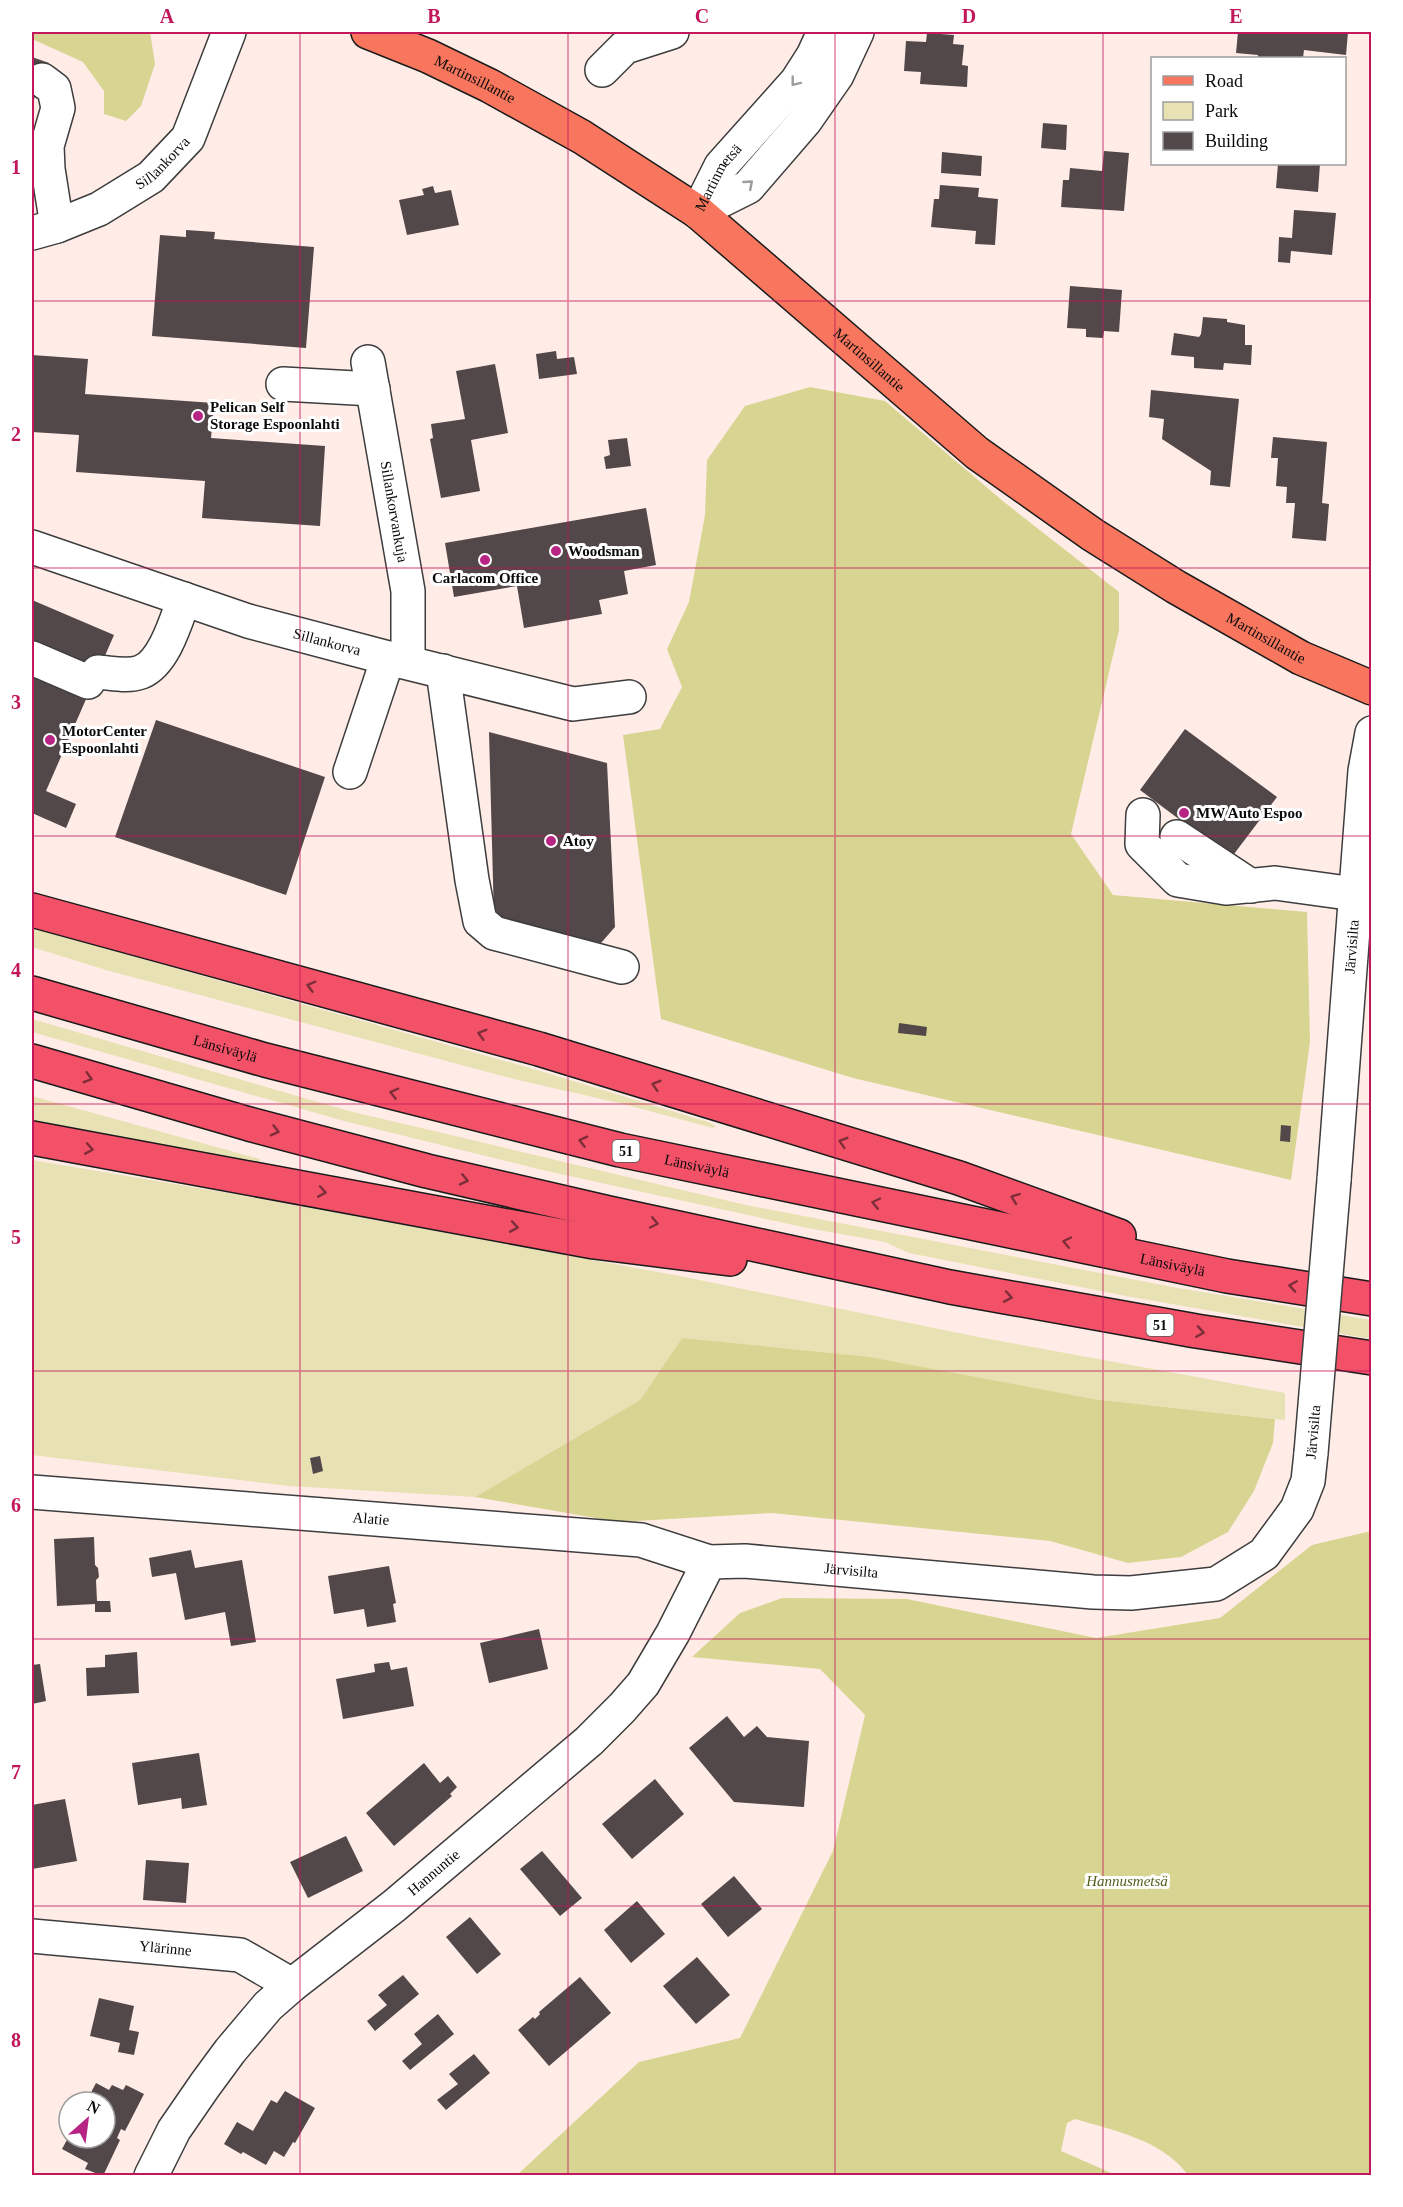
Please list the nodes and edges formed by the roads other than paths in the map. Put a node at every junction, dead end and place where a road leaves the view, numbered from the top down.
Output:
1 (229, 32) edge
2 (368, 32) edge
3 (672, 32) edge
4 (833, 36) edge
5 (602, 70) dead end
6 (42, 80) dead end
7 (698, 212) junction
8 (44, 230) edge
9 (283, 384) dead end
10 (32, 546) edge
11 (184, 599) junction
12 (32, 658) edge
13 (398, 660) junction
14 (443, 671) junction
15 (1371, 688) edge
16 (630, 697) dead end
17 (1371, 733) edge
18 (350, 772) dead end
19 (1143, 815) dead end
20 (1177, 837) dead end
21 (1251, 886) junction
22 (32, 887) edge
23 (1355, 894) junction
24 (32, 910) edge
25 (188, 953) junction
26 (622, 968) dead end
27 (32, 993) edge
28 (32, 1061) edge
29 (32, 1138) edge
30 (1227, 1276) junction
31 (950, 1287) junction
32 (1371, 1299) edge
33 (1371, 1358) edge
34 (32, 1492) edge
35 (709, 1562) junction
36 (32, 1936) edge
37 (292, 1985) junction
38 (151, 2175) edge

1 - 8 street, Sillankorva
2 - 7 main road, Martinsillantie
3 - 5 street
4 - 7 street, Martinmetsä
6 - 8 street
7 - 15 main road, Martinsillantie
9 - 13 street, Sillankorvankuja
10 - 11 street, Sillankorva
11 - 12 street
11 - 13 street, Sillankorva
13 - 14 street, Sillankorva
13 - 18 street, Sillankorvankuja
14 - 16 street, Sillankorva
14 - 26 street
17 - 23 street, Järvisilta
19 - 21 street
20 - 21 street
21 - 23 street
22 - 25 highway
23 - 35 street, Järvisilta, bridge
24 - 25 highway
30 -> 25 highway
30 -> 27 highway, Länsiväylä / 51
28 -> 31 highway, 51
29 -> 31 highway
32 -> 30 highway, Länsiväylä / 51
31 -> 33 highway, 51
34 - 35 street, Alatie
35 - 37 street, Hannuntie
36 - 37 street, Ylärinne
37 - 38 street, Hannuntie

